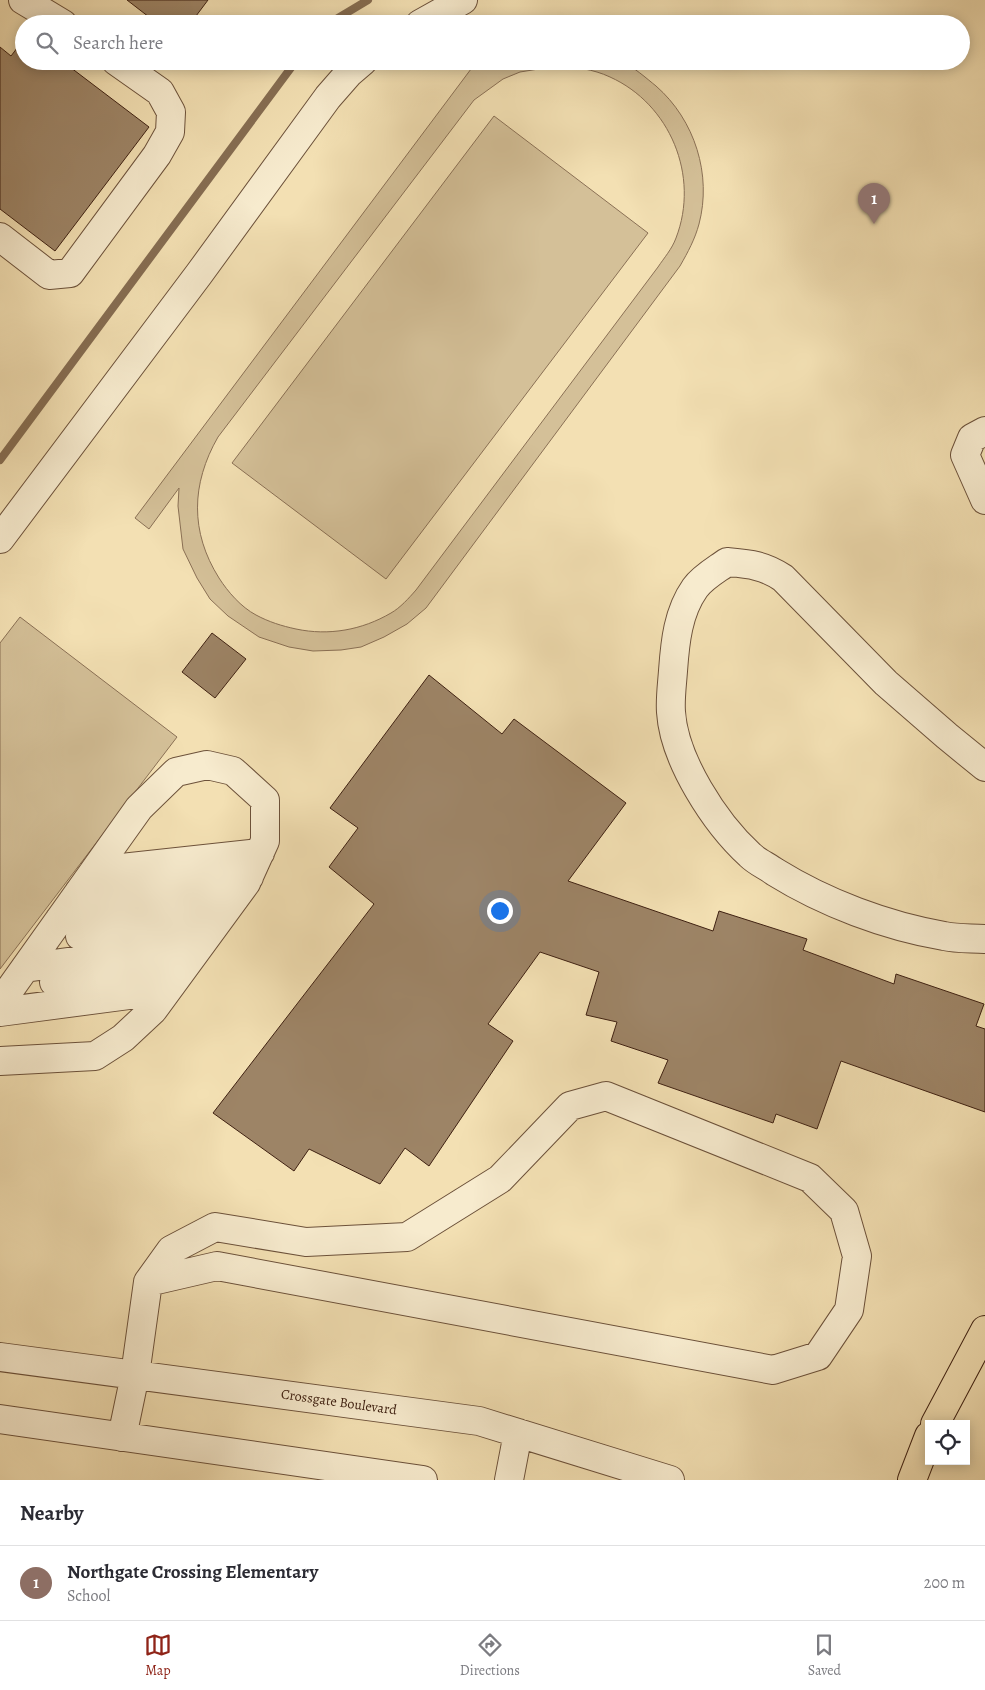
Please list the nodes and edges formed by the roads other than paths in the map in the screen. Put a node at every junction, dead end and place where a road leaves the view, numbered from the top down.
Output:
1 (23, 0) edge
2 (462, 0) edge
3 (48, 15) edge
4 (436, 15) edge
5 (129, 70) edge
6 (352, 70) edge
7 (0, 237) edge
8 (985, 431) edge
9 (984, 496) edge
10 (0, 539) edge
11 (985, 767) edge
12 (260, 853) junction
13 (86, 882) junction
14 (242, 888) junction
15 (53, 929) junction
16 (209, 933) junction
17 (985, 939) edge
18 (175, 979) junction
19 (13, 985) edge
20 (0, 1012) edge
21 (0, 1061) edge
22 (148, 1282) junction
23 (985, 1330) edge
24 (0, 1357) edge
25 (135, 1375) junction
26 (0, 1419) edge
27 (937, 1420) edge
28 (518, 1433) junction
29 (122, 1437) junction
30 (925, 1446) edge
31 (422, 1480) edge
32 (509, 1480) edge
33 (670, 1480) edge
34 (912, 1480) edge

1 - 3 street
2 - 4 street
5 - 7 street
6 - 10 street
8 - 9 street
11 - 17 street
12 - 13 street
12 - 13 street
12 - 14 street
13 - 14 street
13 - 15 street
14 - 15 street
14 - 16 street
15 - 16 street
15 - 19 street
16 - 18 street
16 - 19 street
18 - 19 street
18 - 20 street
18 - 21 street
22 - 22 street
22 - 25 street
23 - 27 main road
24 - 25 street, Crossgate Boulevard
25 - 28 street, Crossgate Boulevard
25 - 29 street
26 - 29 street
28 - 32 street
28 - 33 street, Crossgate Boulevard
29 - 31 street
30 - 34 main road

